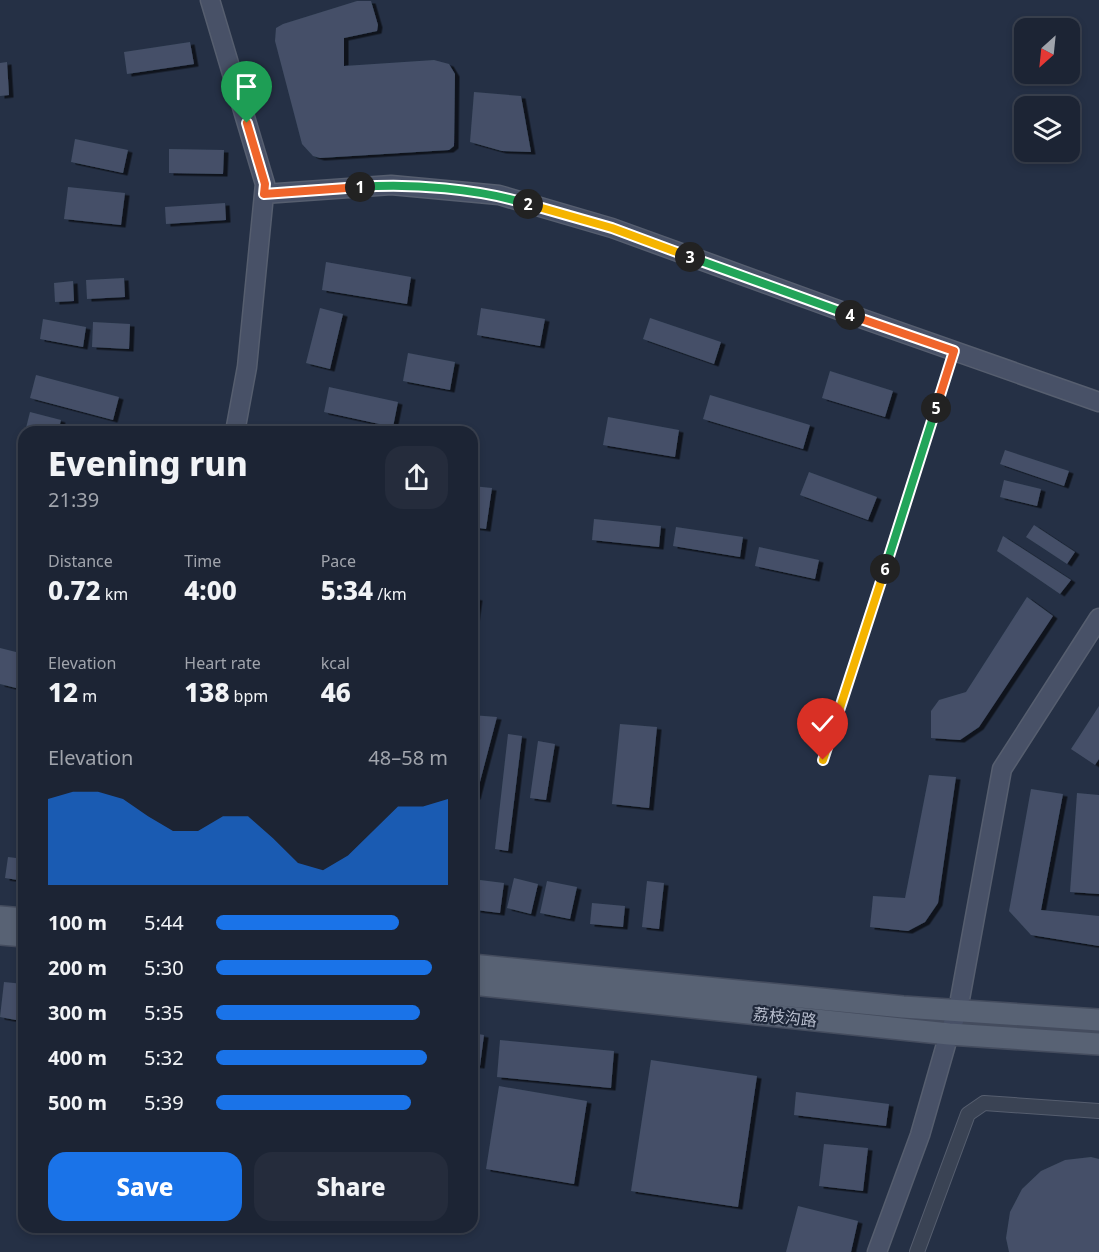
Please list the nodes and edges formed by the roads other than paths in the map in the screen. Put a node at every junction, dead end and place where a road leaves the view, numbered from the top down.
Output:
1 (210, 0) edge
2 (264, 194) junction
3 (954, 351) junction
4 (1099, 402) edge
5 (236, 426) edge
6 (1099, 618) edge
7 (823, 760) dead end
8 (0, 917) edge
9 (18, 918) edge
10 (0, 934) edge
11 (18, 936) edge
12 (478, 966) edge
13 (478, 985) edge
14 (958, 1010) junction
15 (1099, 1020) edge
16 (949, 1034) junction
17 (1099, 1044) edge
18 (1099, 1111) edge
19 (877, 1252) edge
20 (917, 1252) edge

1 - 2 street
2 - 3 street
2 - 5 street
3 - 4 street
3 - 7 lane
6 - 14 street
8 - 9 main road
10 - 11 main road
12 - 14 main road, 荔枝沟路
13 - 16 main road, 荔枝沟路
14 - 15 main road, 荔枝沟路
14 - 16 street
16 - 17 main road, 荔枝沟路
16 - 19 street
18 - 20 street

